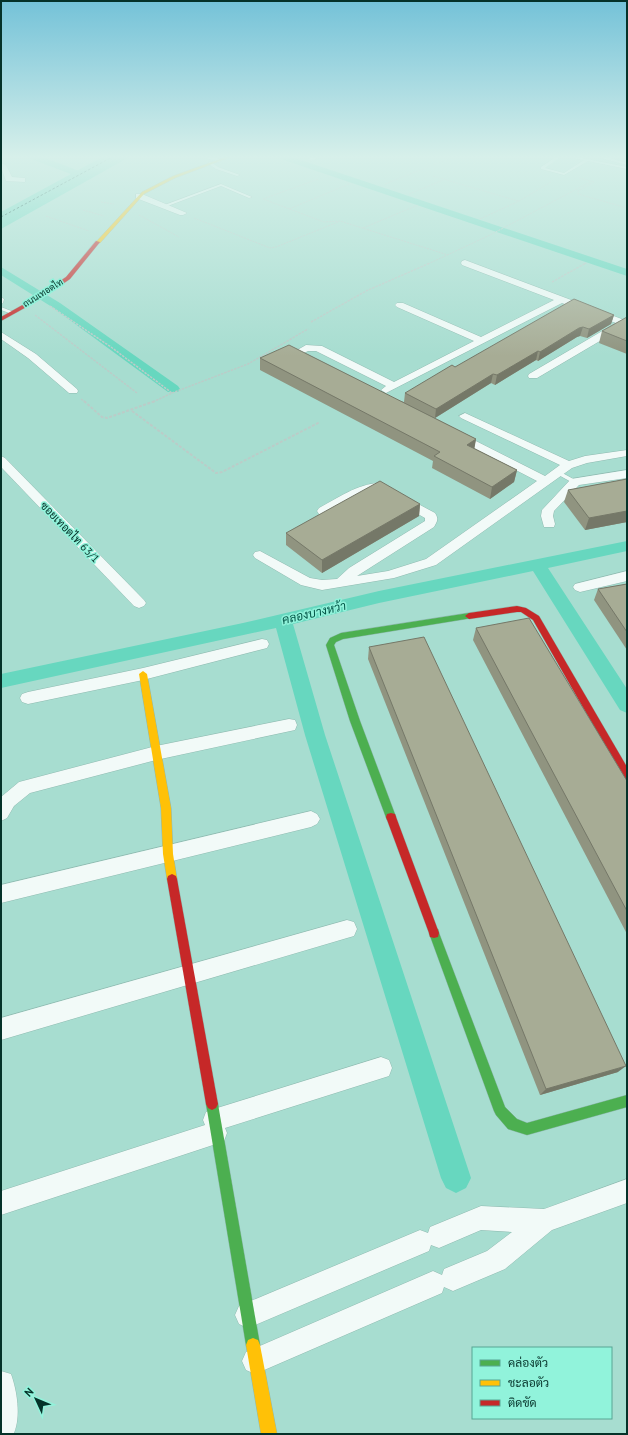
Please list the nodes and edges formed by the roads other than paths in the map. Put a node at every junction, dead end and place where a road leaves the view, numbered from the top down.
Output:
1 (116, 222) edge
2 (465, 263) dead end
3 (1, 298) edge
4 (560, 300) junction
5 (1, 303) edge
6 (400, 305) dead end
7 (1, 308) edge
8 (12, 313) junction
9 (1, 319) edge
10 (626, 324) edge
11 (1, 335) edge
12 (482, 341) junction
13 (321, 367) edge
14 (533, 376) dead end
15 (394, 386) junction
16 (73, 391) road end
17 (391, 402) edge
18 (465, 416) dead end
19 (447, 431) edge
20 (627, 453) edge
21 (1, 460) edge
22 (562, 469) junction
23 (627, 474) edge
24 (545, 481) junction
25 (575, 482) junction
26 (323, 511) edge
27 (549, 524) dead end
28 (260, 555) dead end
29 (627, 576) edge
30 (340, 583) junction
31 (580, 587) dead end
32 (139, 604) dead end
33 (262, 644) dead end
34 (143, 674) junction
35 (28, 698) dead end
36 (289, 725) dead end
37 (156, 753) junction
38 (627, 776) edge
39 (1, 813) edge
40 (311, 819) dead end
41 (168, 854) junction
42 (1, 894) edge
43 (347, 929) dead end
44 (189, 975) junction
45 (1, 1029) edge
46 (381, 1068) dead end
47 (627, 1101) edge
48 (215, 1126) junction
49 (627, 1191) edge
50 (1, 1203) edge
51 (544, 1221) junction
52 (248, 1315) junction
53 (255, 1362) junction
54 (1, 1384) edge
55 (6, 1429) edge
56 (269, 1434) edge

1 - 8 street, ถนนเทอดไท
2 - 4 street
3 - 5 lane
4 - 10 street
4 - 12 street
6 - 12 street
7 - 8 lane
8 - 9 street, ถนนเทอดไท
10 - 14 street
11 - 16 street
12 - 15 street
13 - 15 street
15 - 17 street
18 - 22 street
19 - 24 street
20 - 22 street
21 - 32 street, ซอยเทอดไท 63/1
22 - 24 street
22 - 25 lane
23 - 25 street
24 - 30 street
25 - 27 street
26 - 30 street
28 - 30 street
29 - 31 street
33 - 34 street
34 - 35 street
34 - 37 street
36 - 37 street
37 - 39 street
37 - 41 street
38 - 47 street
40 - 41 street
41 - 42 street
41 - 44 street
43 - 44 street
44 - 45 street
44 - 48 street
46 - 48 street
48 - 50 street
48 - 52 street
49 - 51 street
51 - 52 street
51 - 53 street
52 - 53 street
53 - 56 street
54 - 55 street

